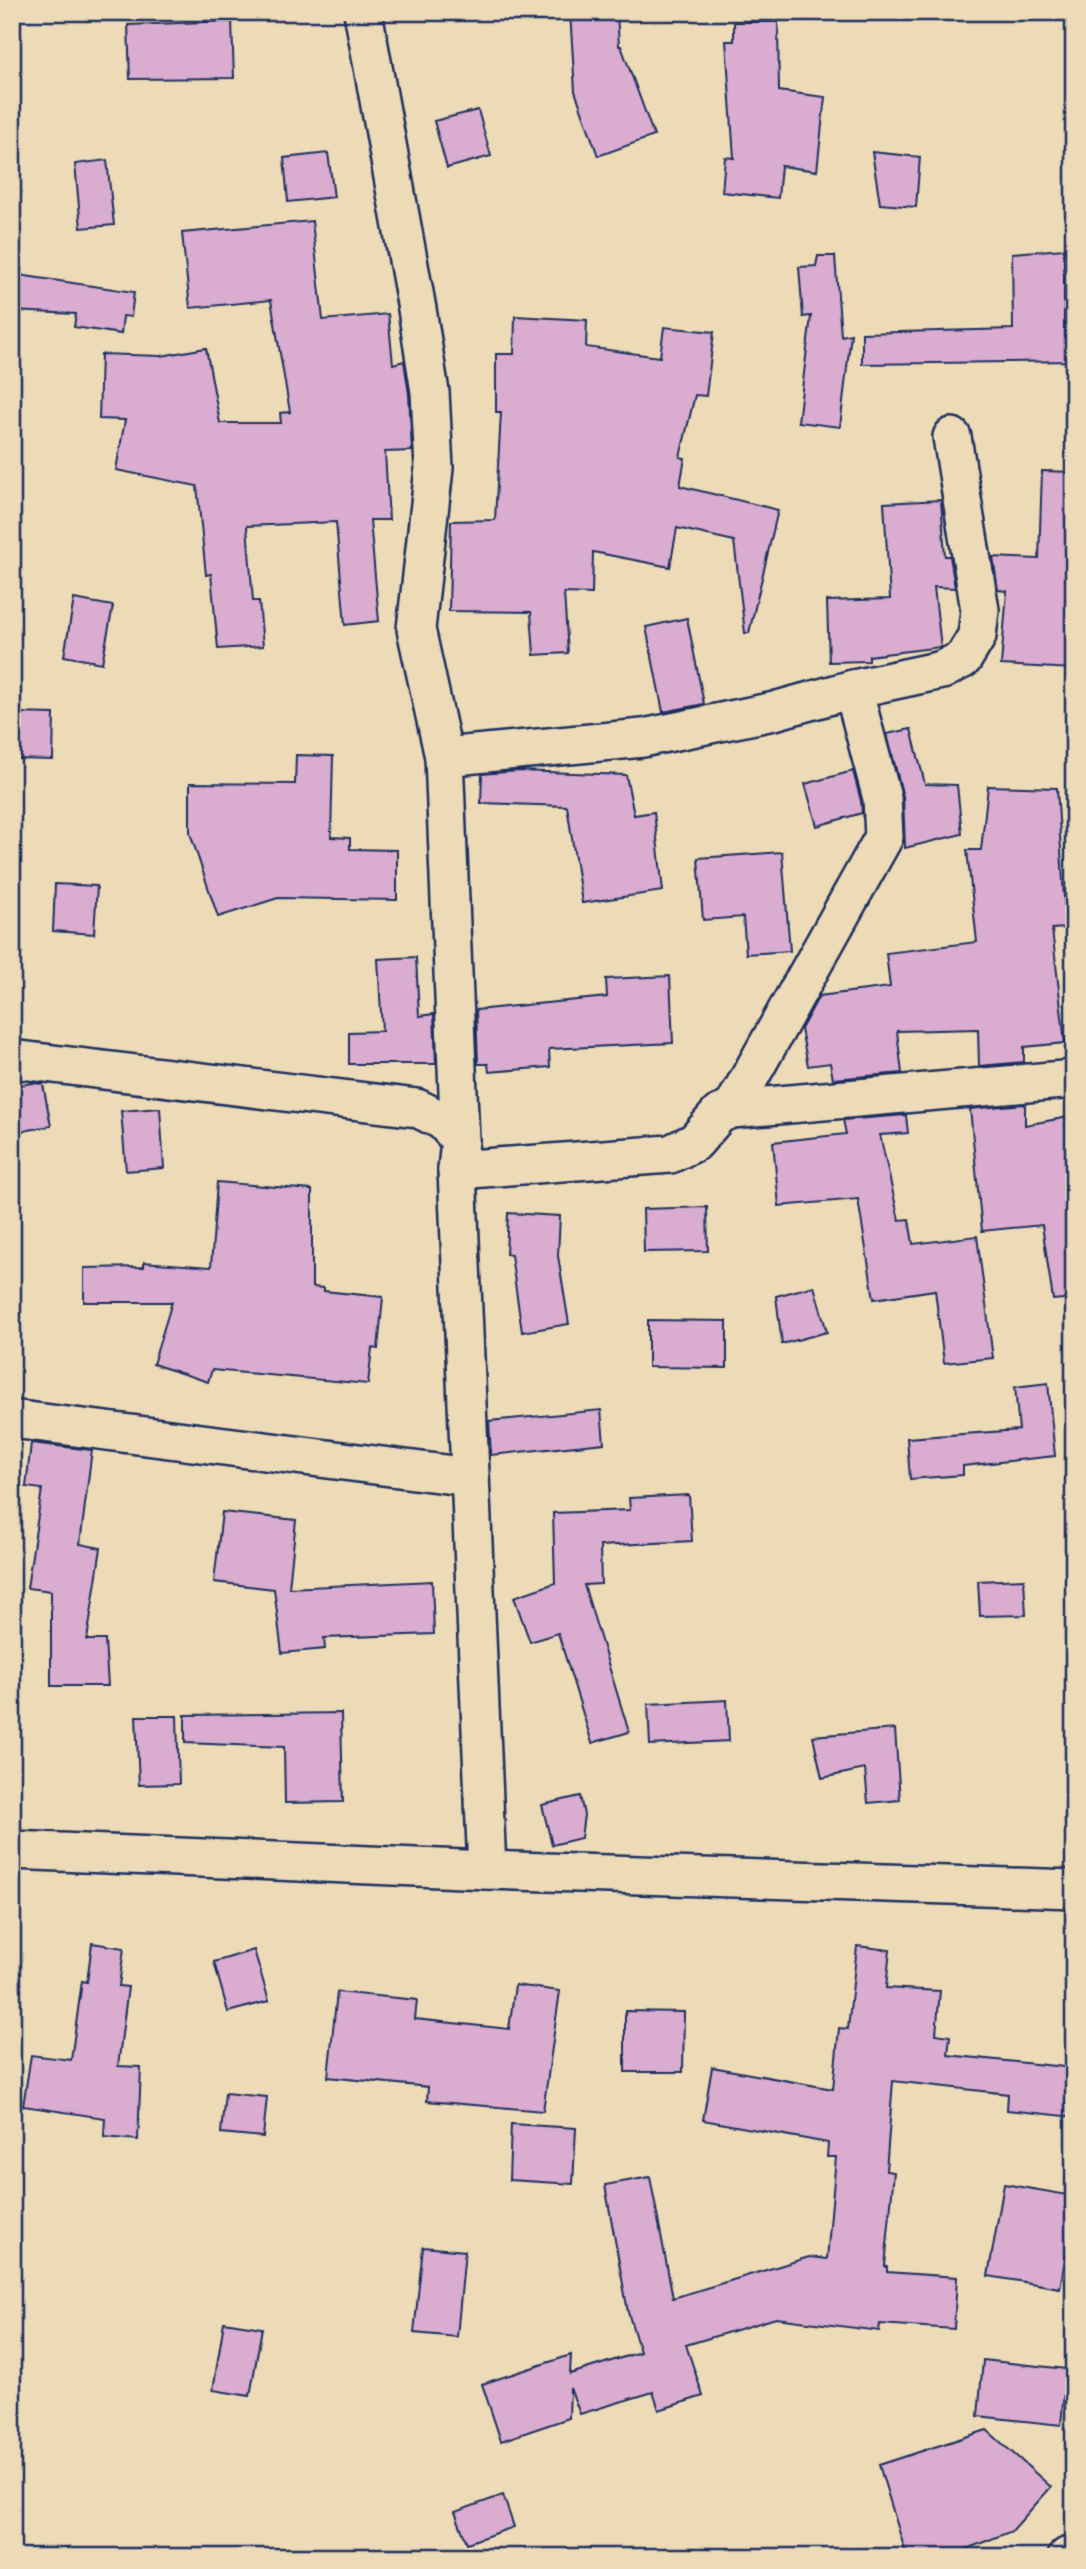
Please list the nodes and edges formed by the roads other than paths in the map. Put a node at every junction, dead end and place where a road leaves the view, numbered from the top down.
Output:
1 (363, 12) edge
2 (953, 437) dead end
3 (853, 689) junction
4 (444, 757) junction
5 (12, 1059) edge
6 (1074, 1079) edge
7 (732, 1109) junction
8 (458, 1155) junction
9 (12, 1419) edge
10 (469, 1477) junction
11 (12, 1850) edge
12 (487, 1870) junction
13 (1074, 1889) edge
14 (1074, 2555) edge
15 (1067, 2557) edge

1 - 4 street
2 - 3 street
3 - 4 street
3 - 7 street
4 - 8 street
5 - 8 street
6 - 7 street
7 - 8 street
8 - 10 street
9 - 10 street
10 - 12 street
11 - 12 street
12 - 13 street
14 - 15 street

